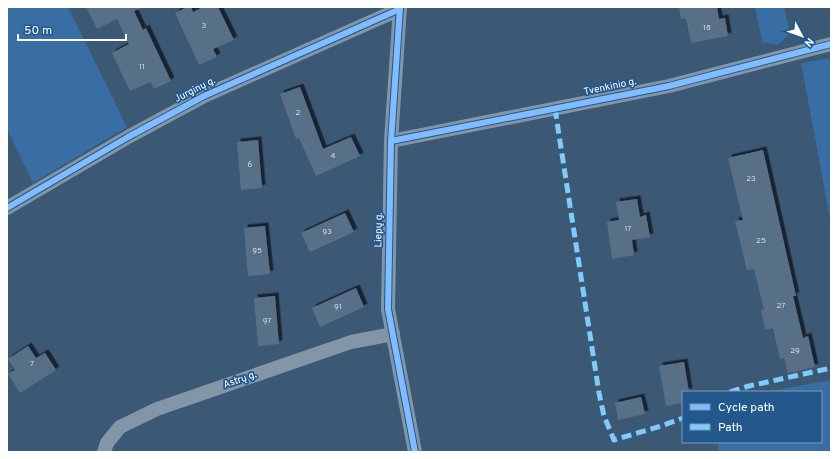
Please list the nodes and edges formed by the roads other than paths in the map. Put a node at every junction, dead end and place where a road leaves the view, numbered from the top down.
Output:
1 (400, 8) edge
2 (831, 44) edge
3 (391, 142) junction
4 (7, 208) edge
5 (393, 334) junction
6 (104, 452) edge
7 (415, 452) edge

1 - 3 street, Liepų g.
1 - 4 street, Jurginų g.
2 - 3 street, Tvenkinio g.
3 - 5 street, Liepų g.
5 - 6 street, Astrų g.
5 - 7 street, Liepų g.

